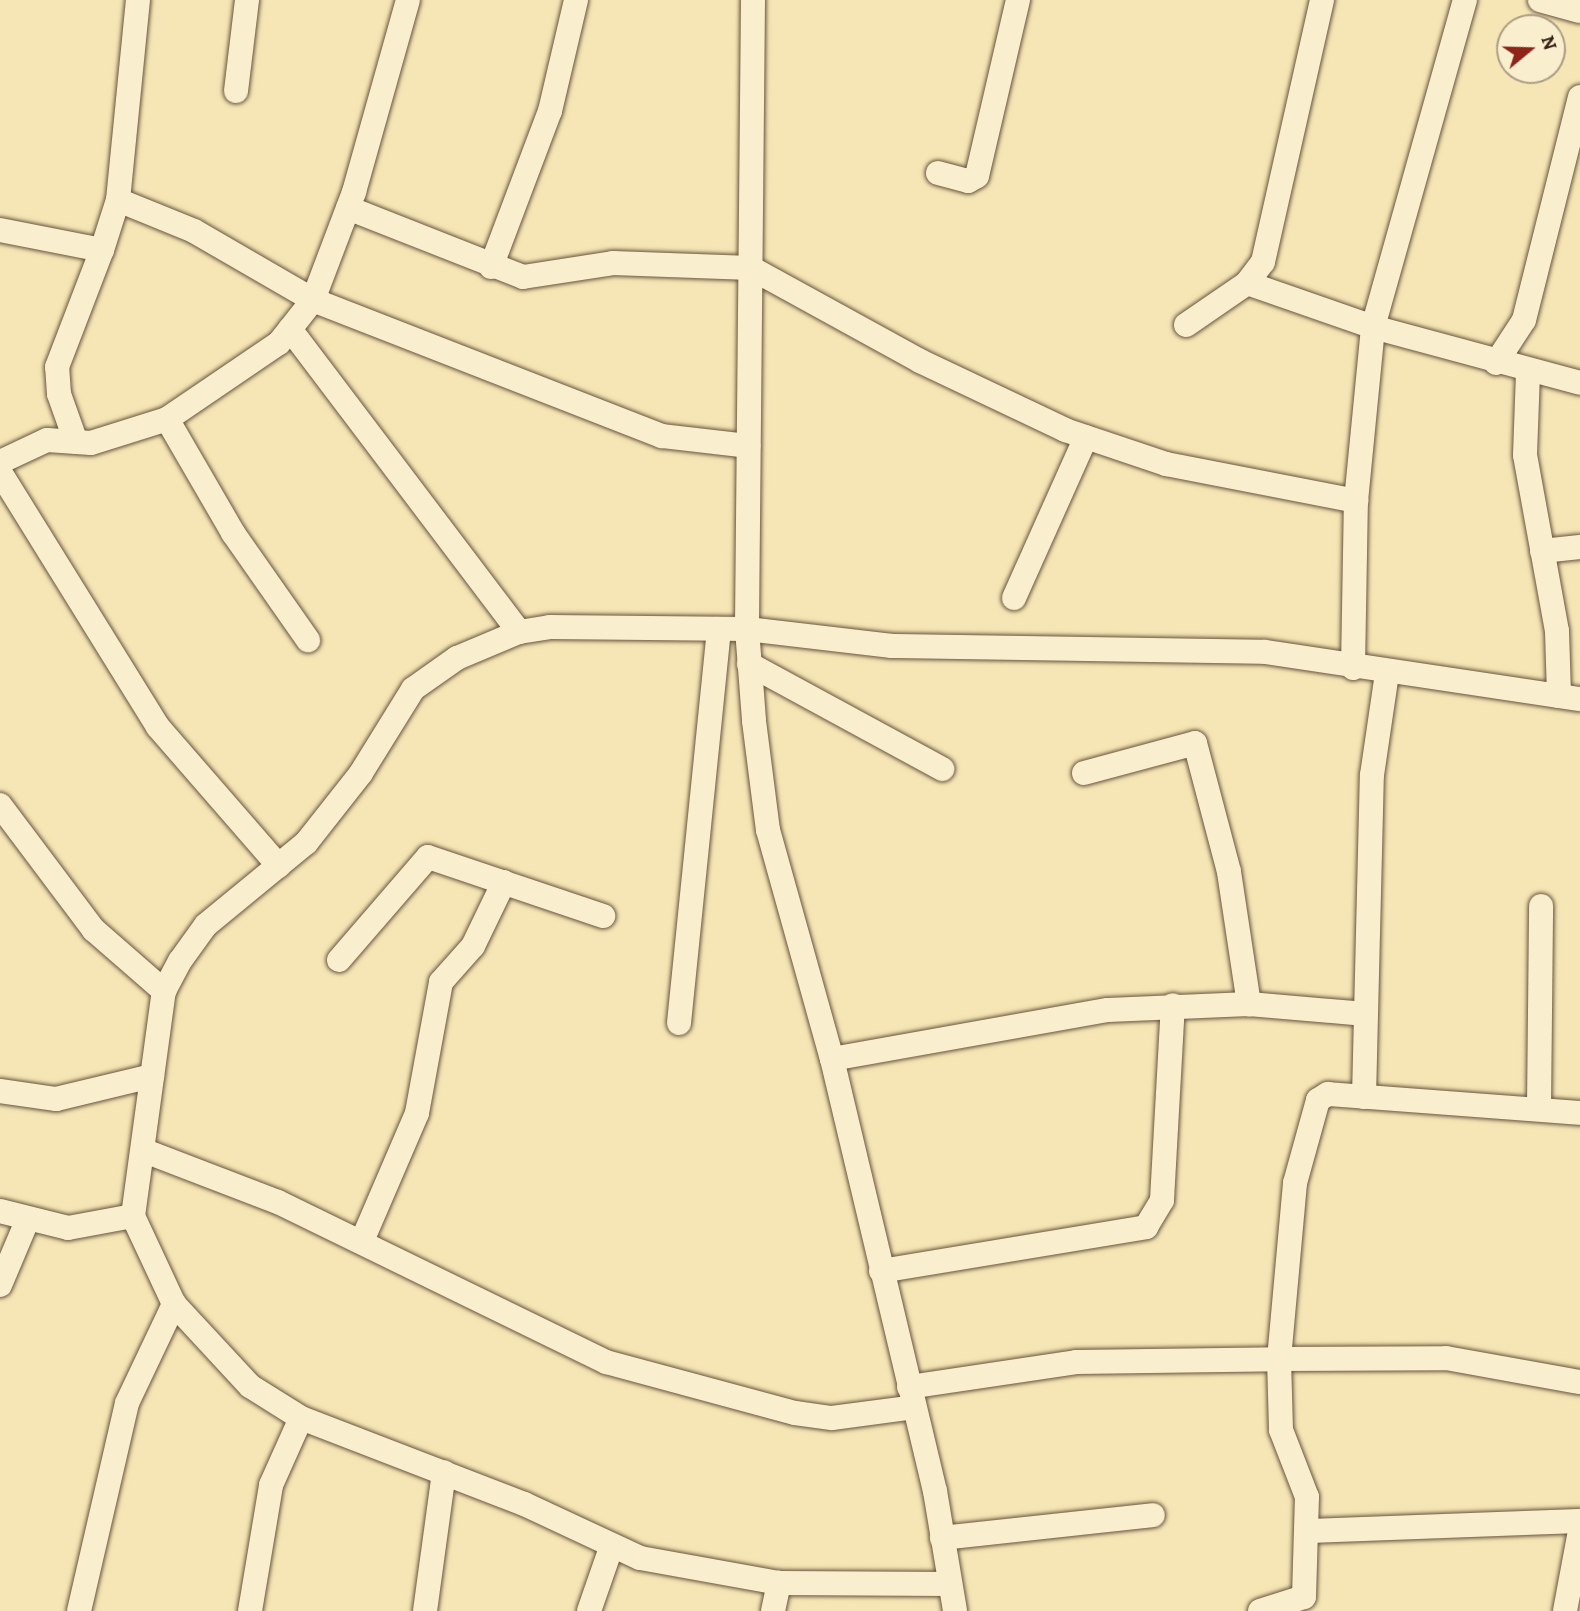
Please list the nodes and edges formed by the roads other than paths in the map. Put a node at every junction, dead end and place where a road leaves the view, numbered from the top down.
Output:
1 (138, 0) edge
2 (247, 0) edge
3 (408, 0) edge
4 (576, 0) edge
5 (753, 0) edge
6 (1017, 0) edge
7 (1322, 0) edge
8 (1465, 0) edge
9 (1540, 0) edge
10 (1572, 6) edge
11 (236, 91) dead end
12 (1580, 97) edge
13 (938, 173) dead end
14 (118, 200) junction
15 (348, 208) junction
16 (0, 230) edge
17 (102, 250) junction
18 (491, 267) junction
19 (751, 268) junction
20 (1247, 283) junction
21 (313, 300) junction
22 (1186, 325) dead end
23 (1373, 327) junction
24 (290, 330) junction
25 (1496, 363) junction
26 (1528, 373) junction
27 (1580, 383) edge
28 (167, 419) junction
29 (1086, 437) junction
30 (76, 442) junction
31 (748, 446) junction
32 (0, 462) edge
33 (0, 472) edge
34 (1356, 501) junction
35 (1580, 547) edge
36 (1542, 551) junction
37 (1014, 598) dead end
38 (719, 629) junction
39 (747, 629) junction
40 (519, 632) junction
41 (308, 640) dead end
42 (749, 664) junction
43 (1353, 667) junction
44 (1387, 674) junction
45 (1570, 697) edge
46 (942, 769) dead end
47 (1084, 773) dead end
48 (0, 805) edge
49 (279, 866) junction
50 (504, 882) junction
51 (1541, 906) dead end
52 (603, 916) dead end
53 (339, 960) dead end
54 (164, 991) junction
55 (1249, 1004) junction
56 (1173, 1005) junction
57 (1366, 1014) junction
58 (679, 1023) dead end
59 (832, 1059) junction
60 (152, 1076) junction
61 (0, 1091) edge
62 (1364, 1097) junction
63 (1539, 1107) junction
64 (1580, 1113) edge
65 (145, 1150) junction
66 (0, 1211) edge
67 (133, 1216) junction
68 (27, 1221) junction
69 (362, 1241) junction
70 (881, 1271) junction
71 (0, 1285) edge
72 (174, 1304) junction
73 (1279, 1359) junction
74 (1580, 1382) edge
75 (912, 1397) junction
76 (301, 1418) junction
77 (444, 1472) junction
78 (1153, 1515) dead end
79 (1580, 1521) edge
80 (1308, 1531) junction
81 (1580, 1531) edge
82 (942, 1538) junction
83 (611, 1548) junction
84 (779, 1583) junction
85 (950, 1584) junction
86 (79, 1611) edge
87 (250, 1611) edge
88 (425, 1611) edge
89 (589, 1611) edge
90 (773, 1611) edge
91 (955, 1611) edge
92 (1261, 1611) edge
93 (1565, 1611) edge

1 - 14 street
2 - 11 street
3 - 15 street
4 - 18 street
5 - 19 street
6 - 13 street
7 - 20 street
8 - 23 street
9 - 10 street
12 - 25 street
14 - 17 street
14 - 21 street
15 - 18 street
15 - 21 street
16 - 17 street
17 - 30 street
18 - 19 street
19 - 29 street
19 - 31 street
20 - 22 street
20 - 23 street
21 - 24 street
21 - 31 street
23 - 25 street
23 - 34 street
24 - 28 street
24 - 40 street
25 - 26 street
26 - 27 street
26 - 36 street
28 - 30 street
28 - 41 street
29 - 34 street
29 - 37 street
30 - 32 street
31 - 39 street
33 - 49 street
34 - 43 street
35 - 36 street
36 - 45 street
38 - 39 street
38 - 40 street
38 - 58 street
39 - 42 street
39 - 43 street
40 - 49 street
42 - 46 street
42 - 59 street
43 - 44 street
44 - 45 street
44 - 57 street
47 - 55 street
48 - 54 street
49 - 54 street
50 - 52 street
50 - 53 street
50 - 69 street
51 - 63 street
54 - 60 street
55 - 56 street
55 - 57 street
56 - 59 street
56 - 70 street
57 - 62 street
59 - 70 street
60 - 61 street
60 - 65 street
62 - 63 street
62 - 73 street
63 - 64 street
65 - 67 street
65 - 69 street
66 - 68 street
67 - 68 street
67 - 72 street
68 - 71 street
69 - 75 street
70 - 75 street
72 - 76 street
72 - 86 street
73 - 74 street
73 - 75 street
73 - 80 street
75 - 82 street
76 - 77 street
76 - 87 street
77 - 83 street
77 - 88 street
78 - 82 street
79 - 80 street
80 - 92 street
81 - 93 street
82 - 85 street
83 - 84 street
83 - 89 street
84 - 85 street
84 - 90 street
85 - 91 street

